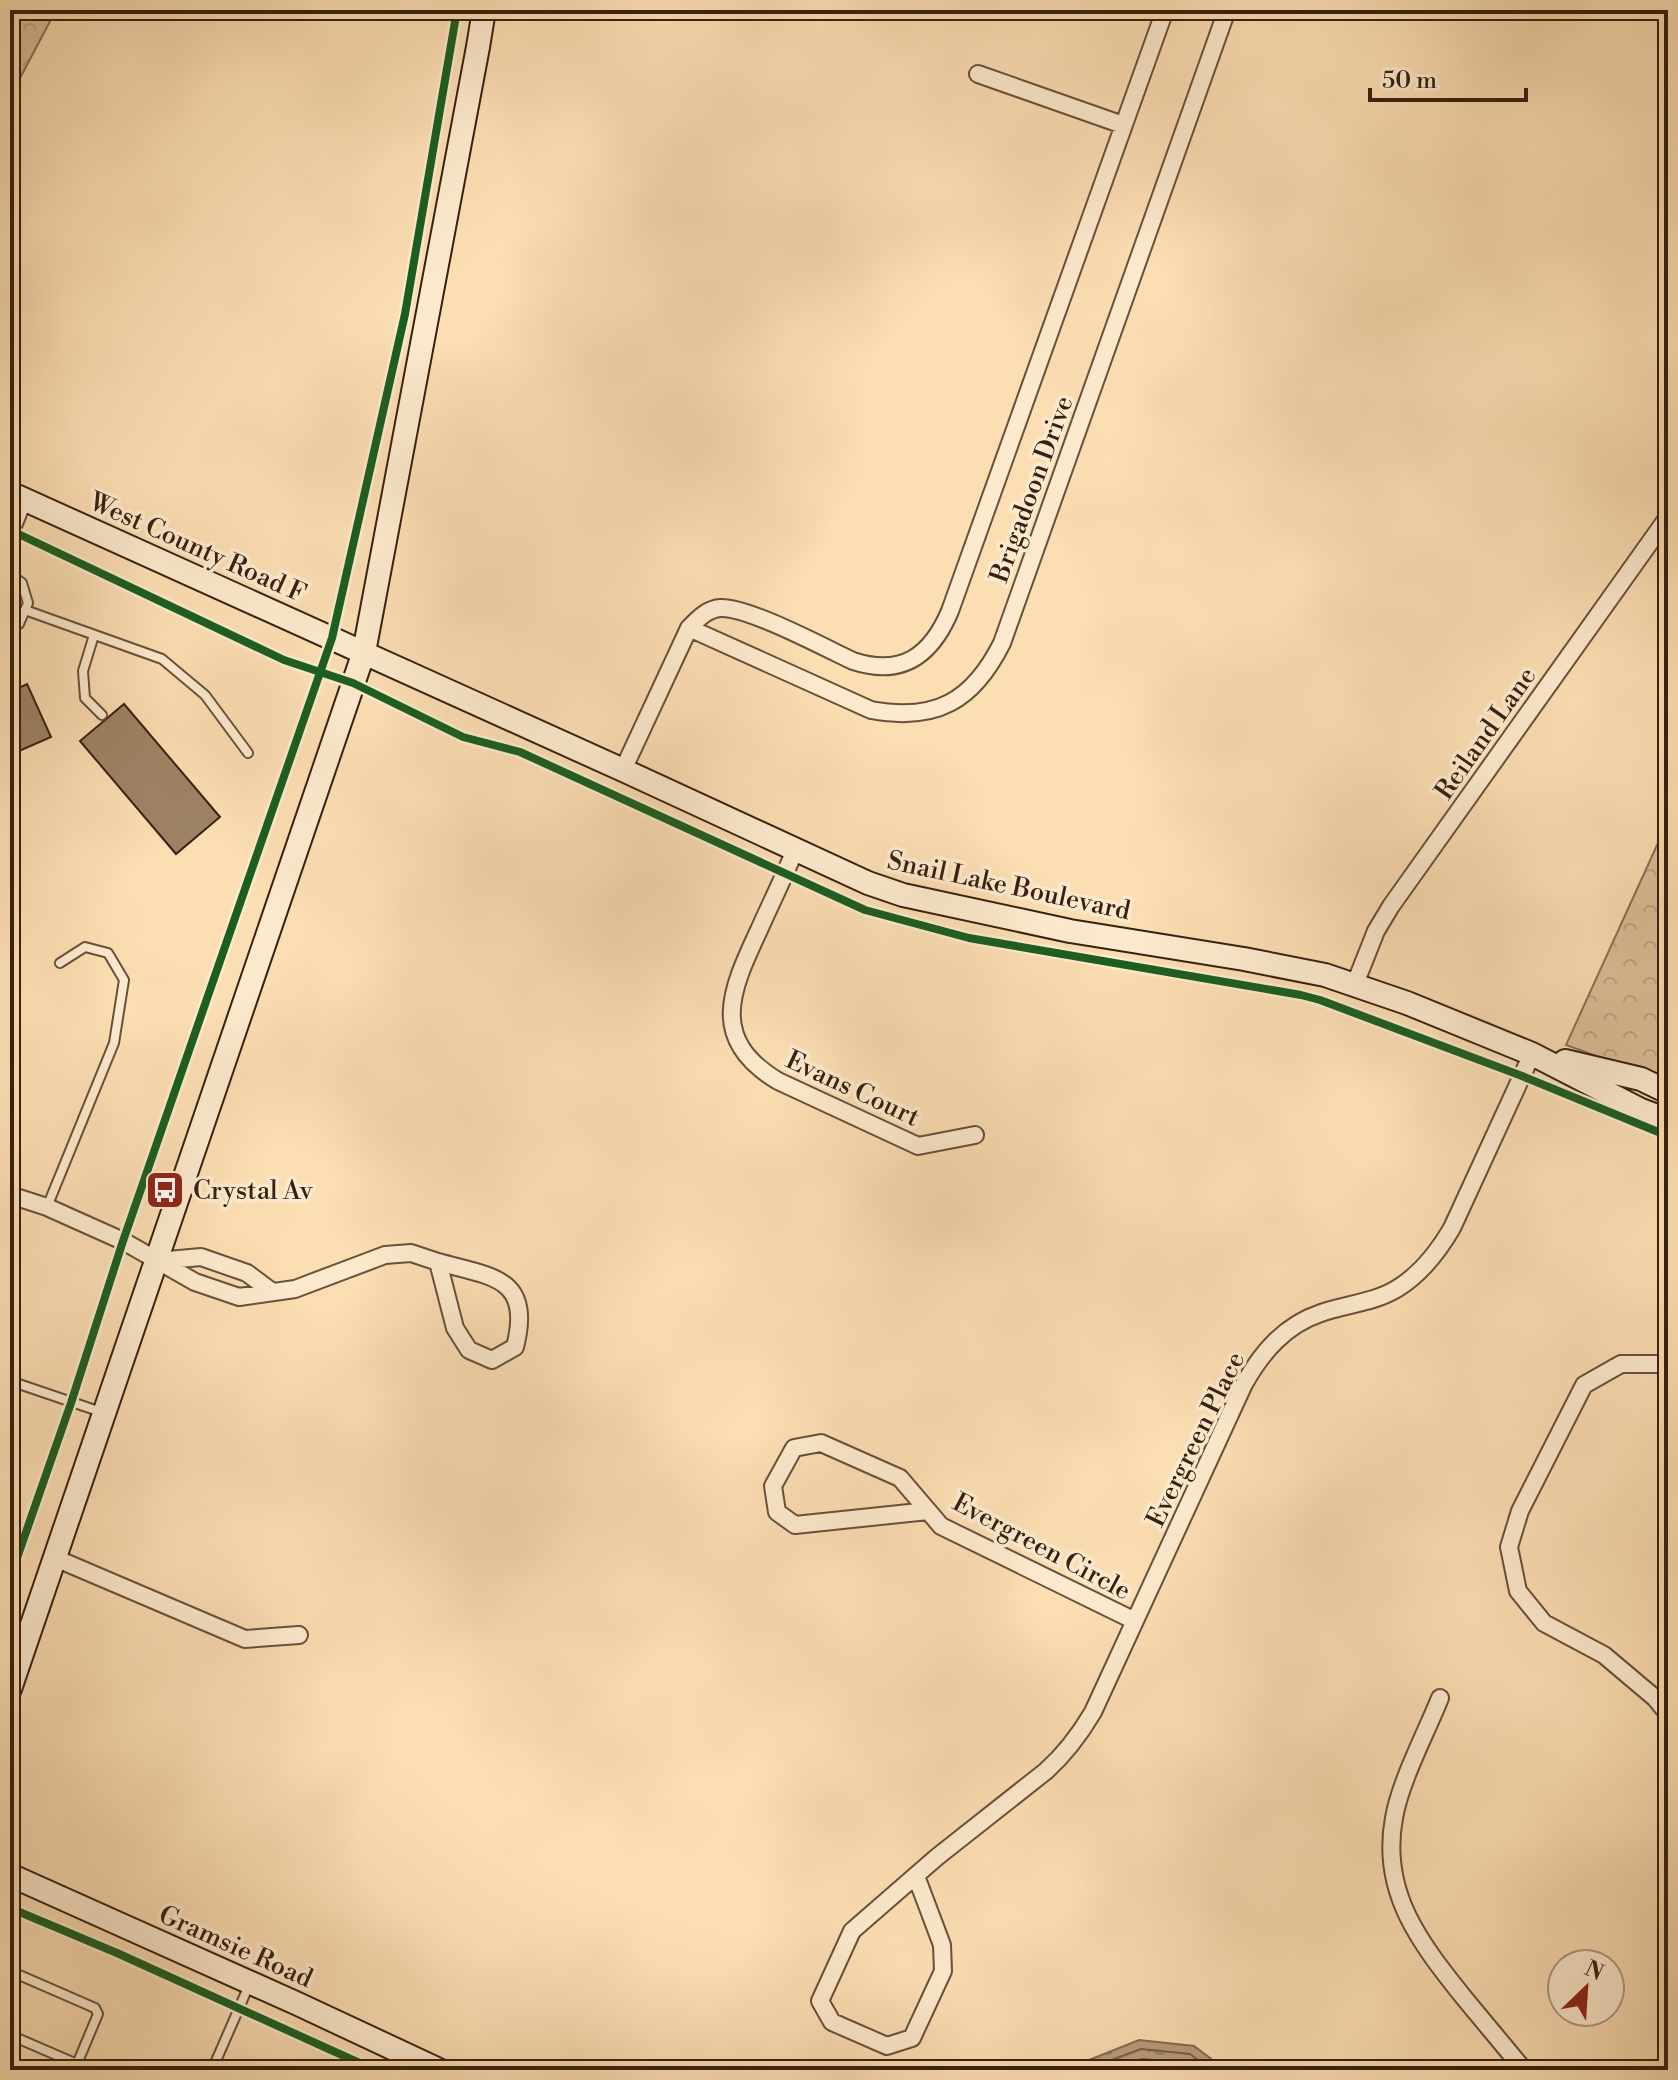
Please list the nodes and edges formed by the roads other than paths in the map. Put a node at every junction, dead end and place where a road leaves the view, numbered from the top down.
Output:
1 (484, 10) edge
2 (1165, 10) edge
3 (1227, 10) edge
4 (978, 74) dead end
5 (1123, 125) junction
6 (19, 497) edge
7 (1668, 517) edge
8 (10, 544) edge
9 (10, 574) edge
10 (25, 610) junction
11 (689, 628) junction
12 (10, 629) edge
13 (94, 635) junction
14 (364, 652) junction
15 (102, 715) dead end
16 (248, 753) dead end
17 (623, 770) junction
18 (795, 850) junction
19 (60, 963) dead end
20 (1355, 984) junction
21 (1532, 1054) junction
22 (1668, 1092) edge
23 (1668, 1120) edge
24 (975, 1135) dead end
25 (10, 1195) edge
26 (47, 1207) junction
27 (157, 1261) junction
28 (438, 1262) junction
29 (271, 1291) junction
30 (1668, 1364) edge
31 (10, 1381) edge
32 (104, 1414) junction
33 (928, 1511) junction
34 (55, 1558) junction
35 (1135, 1621) junction
36 (299, 1635) dead end
37 (10, 1689) edge
38 (1440, 1698) dead end
39 (1668, 1714) edge
40 (10, 1875) edge
41 (916, 1876) junction
42 (10, 1971) edge
43 (250, 1983) junction
44 (10, 2035) edge
45 (77, 2064) junction
46 (90, 2070) edge
47 (212, 2070) edge
48 (439, 2070) edge
49 (1524, 2070) edge

1 - 14 street
2 - 5 street, Brigadoon Drive
3 - 11 street, Brigadoon Drive
4 - 5 street
5 - 11 street, Brigadoon Drive
6 - 8 lane
6 - 14 street, West County Road F
7 - 20 street, Reiland Lane
9 - 10 lane
10 - 12 lane
10 - 13 lane
11 - 17 street
13 - 15 lane
13 - 16 lane
14 - 17 street, Snail Lake Boulevard
14 - 27 street
17 - 18 street, Snail Lake Boulevard
18 - 20 street, Snail Lake Boulevard
18 - 24 street, Evans Court
19 - 26 lane
20 - 21 street, Snail Lake Boulevard
21 - 22 street, Snail Lake Boulevard
21 - 23 street, Snail Lake Boulevard
21 - 35 street, Evergreen Place
25 - 26 street
26 - 27 street
27 - 29 street
27 - 29 street
27 - 32 street
28 - 28 street
28 - 29 street
30 - 39 street
31 - 32 lane
32 - 34 street
33 - 33 street, Evergreen Circle
33 - 35 street, Evergreen Circle
34 - 36 street
34 - 37 street
35 - 41 street, Evergreen Place
38 - 49 street
40 - 43 street, Gramsie Road
41 - 41 street, Evergreen Place
42 - 45 lane
43 - 47 lane
43 - 48 street, Gramsie Road
44 - 45 lane
45 - 46 lane

